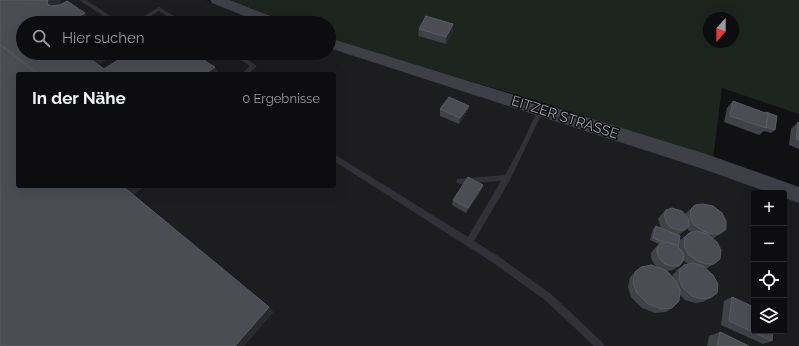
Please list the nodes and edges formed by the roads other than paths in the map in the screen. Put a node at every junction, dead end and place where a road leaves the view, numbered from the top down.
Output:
1 (82, 0) edge
2 (218, 0) edge
3 (107, 16) edge
4 (148, 16) edge
5 (170, 16) edge
6 (258, 16) edge
7 (336, 45) edge
8 (244, 60) edge
9 (246, 72) edge
10 (541, 109) junction
11 (336, 158) edge
12 (508, 178) junction
13 (460, 180) dead end
14 (799, 195) edge
15 (469, 242) junction
16 (600, 346) edge

1 - 3 lane
2 - 6 main road
4 - 5 lane
7 - 10 main road, EITZER STRASSE
8 - 9 lane
10 - 12 lane
10 - 14 main road, EITZER STRASSE
11 - 15 lane
12 - 13 lane
12 - 15 lane
15 - 16 lane

